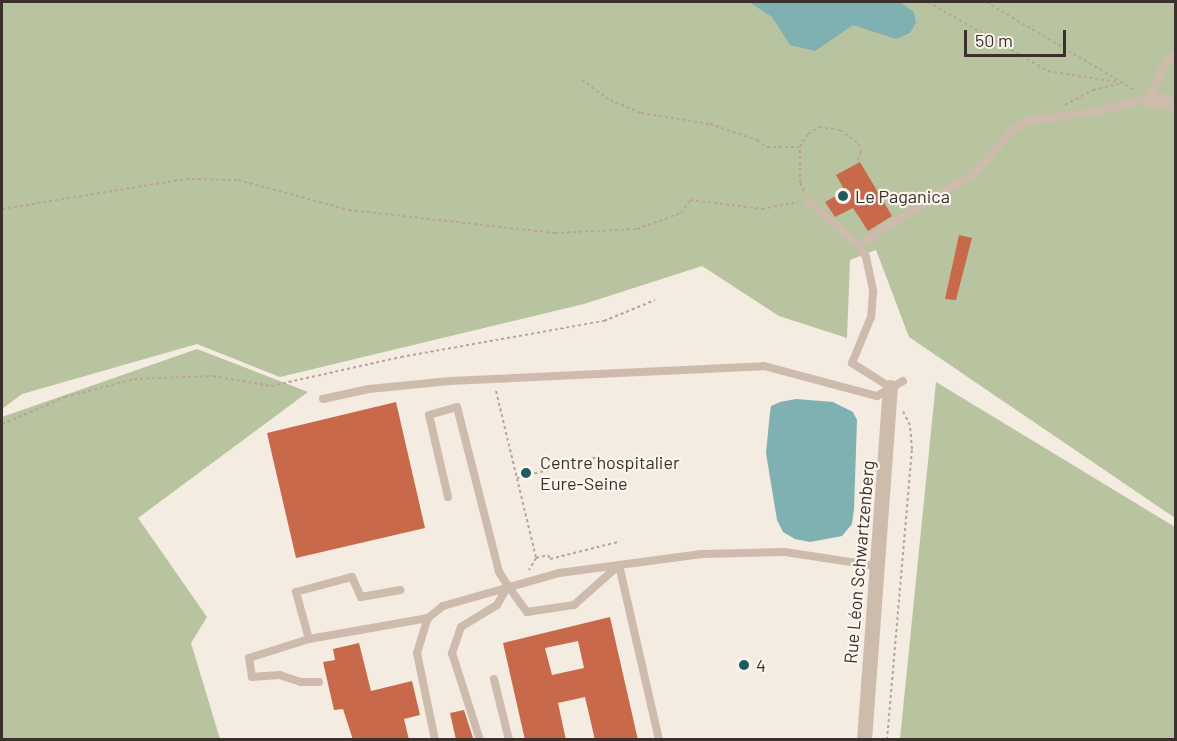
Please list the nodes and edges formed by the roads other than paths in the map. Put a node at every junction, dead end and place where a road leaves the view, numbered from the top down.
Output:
1 (1176, 55) edge
2 (1148, 99) junction
3 (1176, 102) edge
4 (808, 201) road end
5 (858, 245) junction
6 (897, 384) junction
7 (323, 399) dead end
8 (448, 497) dead end
9 (619, 564) junction
10 (876, 566) junction
11 (508, 586) junction
12 (400, 590) dead end
13 (428, 618) junction
14 (309, 639) junction
15 (494, 679) dead end
16 (319, 681) dead end
17 (435, 740) edge
18 (480, 740) edge
19 (509, 740) edge
20 (659, 740) edge
21 (864, 740) edge

1 - 2 lane
2 - 3 street
2 - 5 lane
4 - 5 lane
5 - 6 lane
6 - 7 lane
6 - 10 street, Rue Léon Schwartzenberg
8 - 11 lane
9 - 10 lane
9 - 11 lane
9 - 11 lane
9 - 20 lane
10 - 21 street, Rue Léon Schwartzenberg
11 - 13 lane
11 - 18 lane
12 - 14 lane
13 - 14 lane
13 - 17 lane
14 - 16 lane
15 - 19 lane

